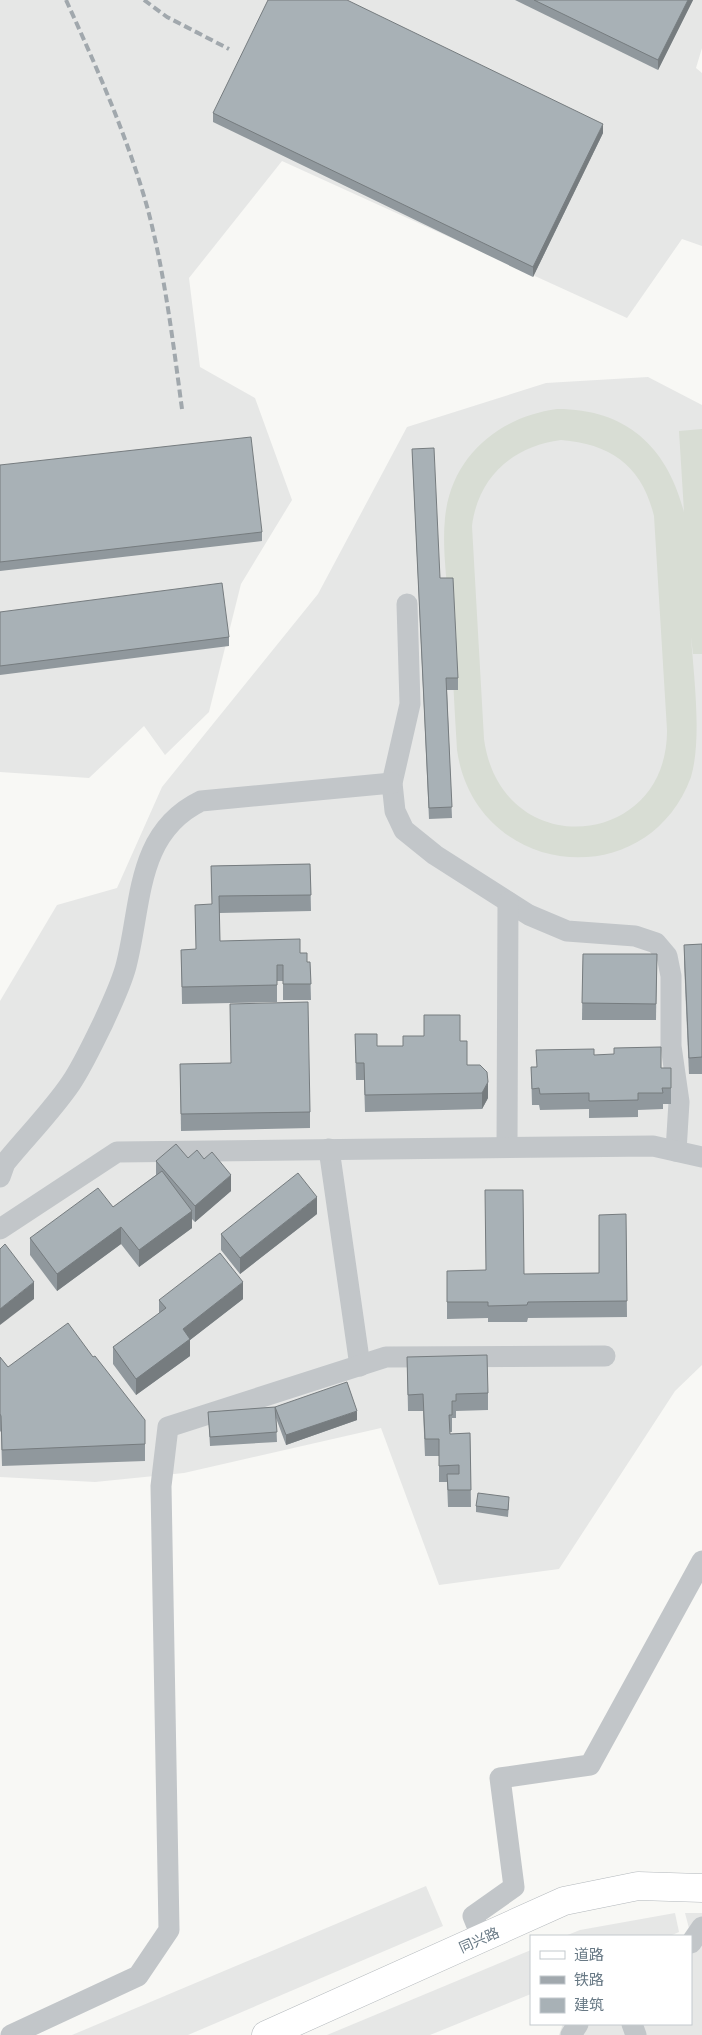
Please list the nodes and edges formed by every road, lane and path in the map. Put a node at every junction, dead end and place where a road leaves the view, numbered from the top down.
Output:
1 (407, 604) dead end
2 (392, 783) junction
3 (508, 902) junction
4 (507, 1147) junction
5 (330, 1148) junction
6 (676, 1151) junction
7 (702, 1157) edge
8 (0, 1177) edge
9 (0, 1229) edge
10 (605, 1356) dead end
11 (360, 1366) junction
12 (702, 1561) edge
13 (702, 1888) edge
14 (702, 1927) edge
15 (482, 1938) junction
16 (692, 1942) edge
17 (11, 2035) edge
18 (266, 2035) edge

1 - 2 street
2 - 3 street
2 - 8 street
3 - 4 street
3 - 6 street
4 - 5 street
4 - 6 street
5 - 9 street
5 - 11 street
6 - 7 street
10 - 11 street
11 - 17 street
12 - 15 street
13 - 15 main road, 同兴路
14 - 16 street
15 - 18 main road, 同兴路

